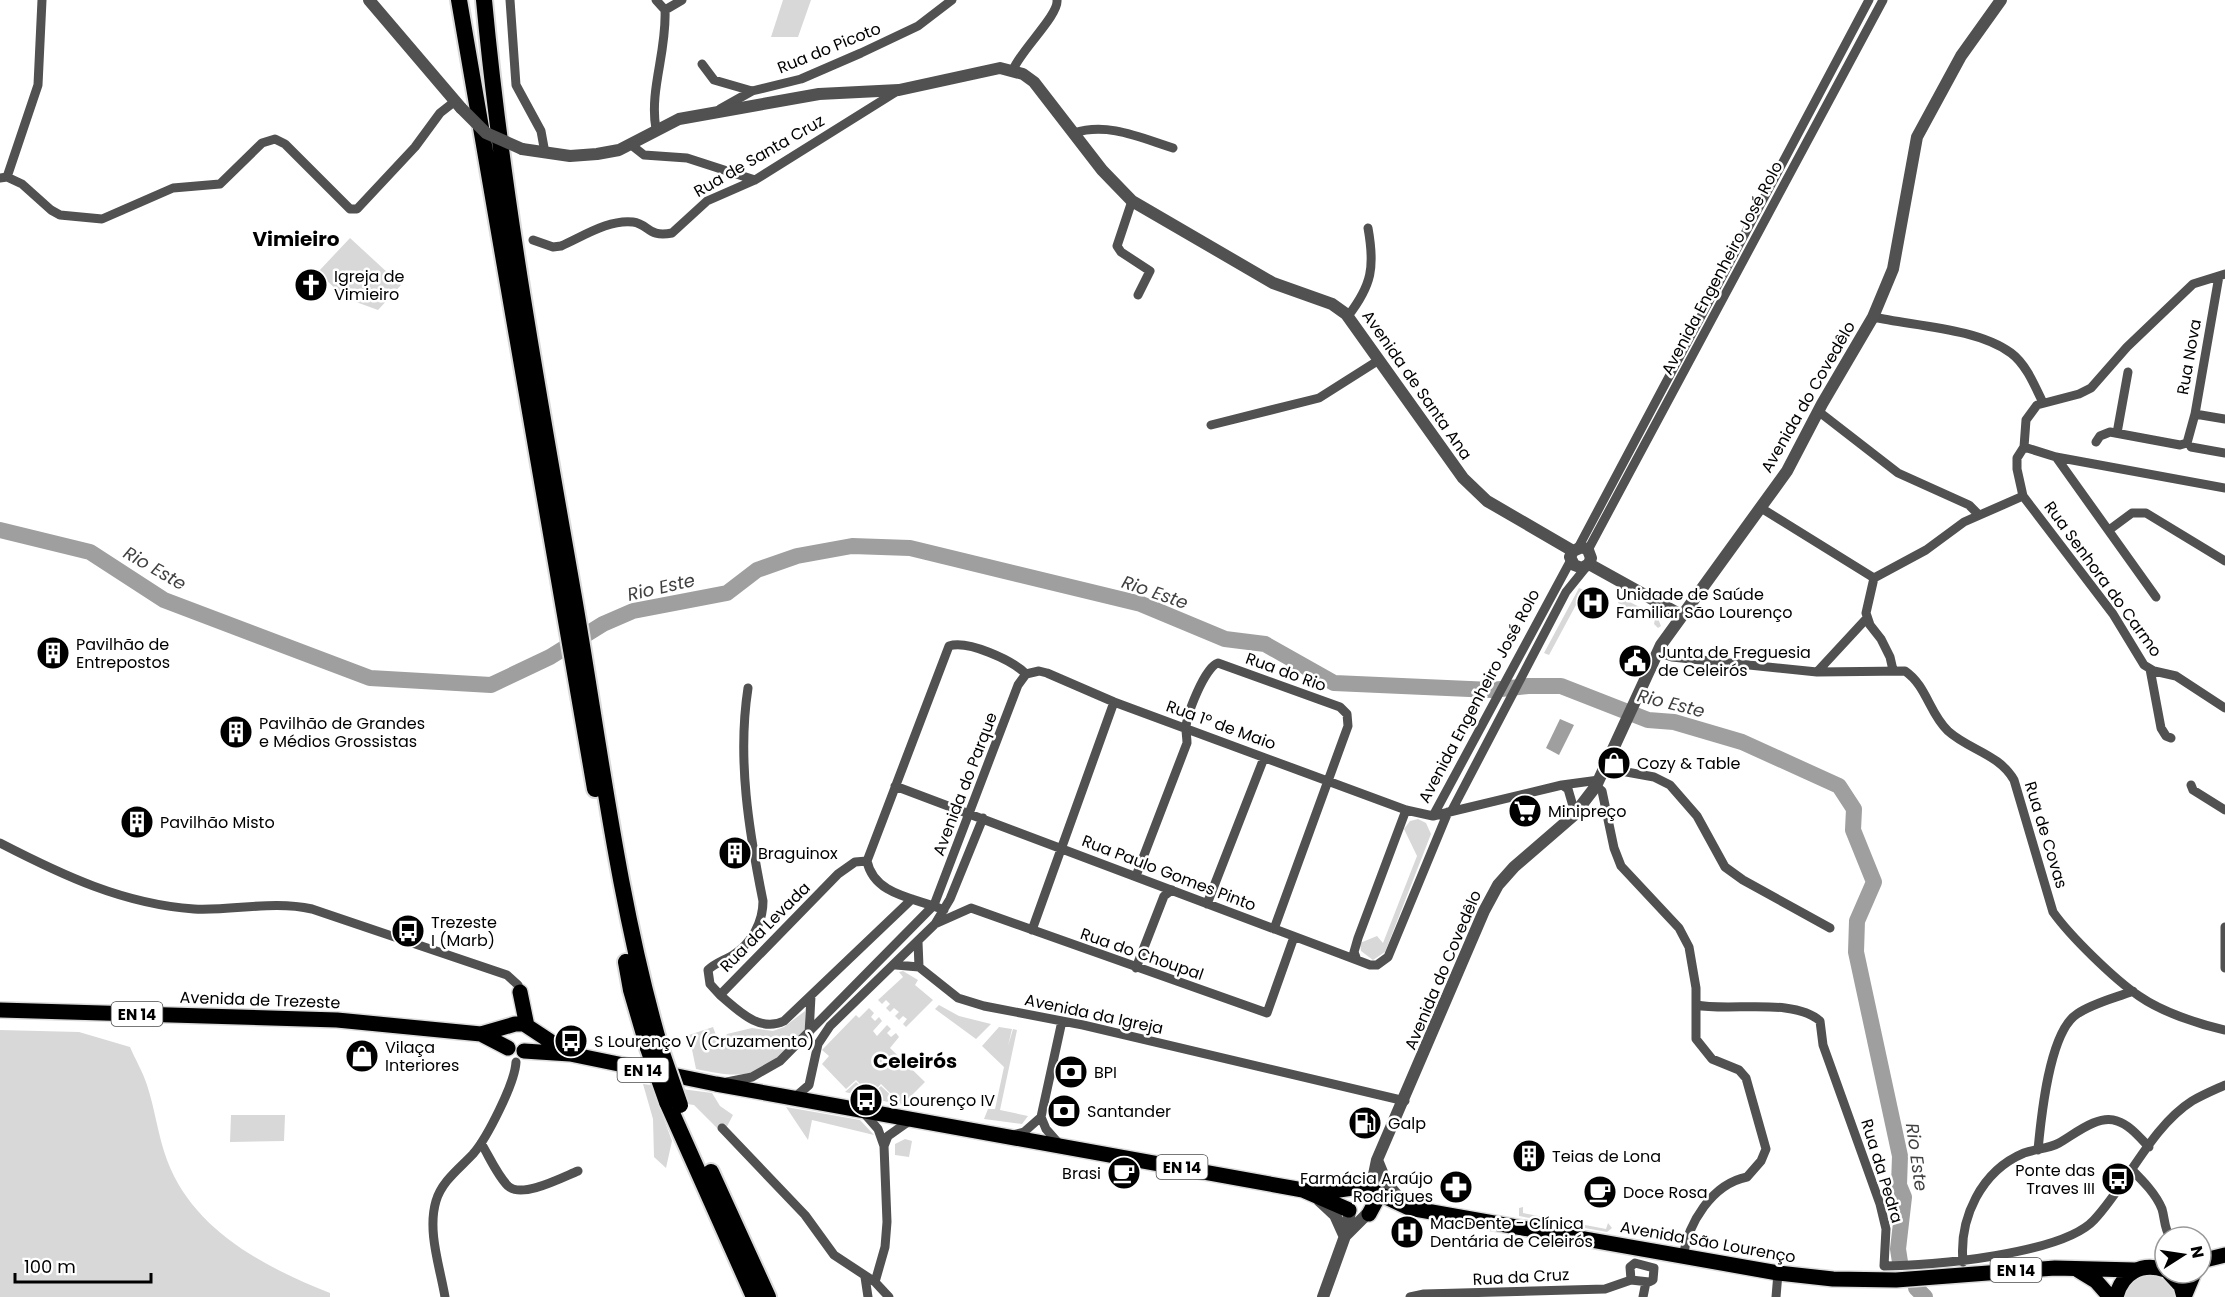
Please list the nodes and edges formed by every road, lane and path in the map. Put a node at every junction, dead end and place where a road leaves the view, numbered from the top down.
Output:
1 (42, 0) edge
2 (369, 0) edge
3 (459, 0) edge
4 (468, 0) edge
5 (476, 0) edge
6 (484, 0) edge
7 (510, 0) edge
8 (656, 0) edge
9 (681, 0) edge
10 (952, 0) edge
11 (1057, 0) edge
12 (1869, 0) edge
13 (1883, 0) edge
14 (2001, 0) edge
15 (665, 9) junction
16 (488, 40) junction
17 (467, 45) junction
18 (702, 64) dead end
19 (1012, 70) junction
20 (899, 90) junction
21 (752, 91) junction
22 (458, 105) junction
23 (711, 114) junction
24 (656, 129) junction
25 (1074, 133) junction
26 (630, 144) junction
27 (1173, 148) dead end
28 (545, 153) junction
29 (4, 178) edge
30 (755, 180) junction
31 (1132, 201) junction
32 (1368, 228) dead end
33 (533, 240) dead end
34 (2222, 275) edge
35 (1138, 295) dead end
36 (1348, 316) junction
37 (1873, 317) junction
38 (1378, 360) junction
39 (2128, 372) dead end
40 (2043, 403) junction
41 (1818, 411) junction
42 (2195, 414) junction
43 (2225, 419) edge
44 (1210, 425) dead end
45 (2117, 433) junction
46 (2096, 442) dead end
47 (2024, 447) junction
48 (2191, 447) dead end
49 (2225, 453) edge
50 (2056, 456) junction
51 (2225, 488) edge
52 (2023, 496) junction
53 (1761, 508) junction
54 (1979, 515) junction
55 (2109, 530) junction
56 (1577, 552) junction
57 (2225, 561) edge
58 (1588, 565) junction
59 (1874, 578) junction
60 (565, 584) junction
61 (2156, 597) dead end
62 (1681, 615) junction
63 (1867, 618) junction
64 (1657, 652) junction
65 (2150, 669) junction
66 (1893, 670) junction
67 (1817, 672) junction
68 (1026, 674) junction
69 (748, 688) dead end
70 (1114, 702) junction
71 (2225, 708) edge
72 (1186, 728) junction
73 (2171, 738) dead end
74 (1264, 758) junction
75 (1607, 765) junction
76 (1330, 782) junction
77 (1597, 783) junction
78 (1562, 785) junction
79 (2191, 785) dead end
80 (895, 786) junction
81 (1406, 810) junction
82 (2225, 810) edge
83 (1450, 811) junction
84 (1575, 813) junction
85 (970, 814) junction
86 (1433, 816) junction
87 (982, 818) junction
88 (0, 843) edge
89 (1060, 847) junction
90 (867, 861) junction
91 (1136, 876) junction
92 (1172, 890) junction
93 (912, 899) junction
94 (1207, 904) junction
95 (934, 905) junction
96 (944, 910) junction
97 (935, 924) junction
98 (2225, 927) edge
99 (1830, 928) dead end
100 (1274, 929) junction
101 (1032, 930) junction
102 (1294, 937) junction
103 (918, 942) junction
104 (894, 947) junction
105 (905, 957) junction
106 (1357, 960) junction
107 (896, 965) junction
108 (919, 968) junction
109 (1136, 968) junction
110 (2225, 968) edge
111 (2133, 991) junction
112 (520, 992) junction
113 (720, 995) junction
114 (811, 996) junction
115 (1696, 1005) junction
116 (0, 1010) edge
117 (1062, 1021) junction
118 (510, 1026) junction
119 (529, 1028) junction
120 (2225, 1028) edge
121 (481, 1034) junction
122 (809, 1034) junction
123 (517, 1053) junction
124 (570, 1054) junction
125 (716, 1084) junction
126 (2225, 1085) edge
127 (794, 1098) junction
128 (1405, 1101) junction
129 (673, 1103) junction
130 (863, 1111) junction
131 (1041, 1118) junction
132 (913, 1119) junction
133 (722, 1128) dead end
134 (1010, 1136) junction
135 (481, 1143) junction
136 (884, 1146) junction
137 (1060, 1146) junction
138 (2149, 1147) junction
139 (2038, 1150) junction
140 (1377, 1160) junction
141 (2132, 1170) junction
142 (579, 1171) dead end
143 (1355, 1186) junction
144 (1303, 1190) junction
145 (1372, 1190) junction
146 (1408, 1208) junction
147 (1349, 1211) junction
148 (1367, 1215) junction
149 (2164, 1225) edge
150 (1345, 1236) junction
151 (1644, 1257) junction
152 (1683, 1257) junction
153 (1960, 1268) junction
154 (2076, 1268) junction
155 (2153, 1268) edge
156 (2134, 1270) junction
157 (1778, 1273) junction
158 (865, 1277) junction
159 (1631, 1280) junction
160 (875, 1282) junction
161 (1646, 1282) junction
162 (1498, 1295) edge
163 (1460, 1296) edge
164 (445, 1297) edge
165 (754, 1297) edge
166 (768, 1297) edge
167 (868, 1297) edge
168 (889, 1297) edge
169 (1323, 1297) edge
170 (1410, 1297) edge
171 (1643, 1297) edge
172 (1776, 1297) edge
173 (2110, 1297) edge
174 (2116, 1297) edge

1 - 29 street
2 - 22 street
3 - 17 highway
4 - 17 highway
5 - 16 highway
6 - 16 highway
7 - 28 street
8 - 15 street
9 - 15 street
10 - 21 street, Rua do Picoto
11 - 19 street
12 - 56 street, Avenida Engenheiro José Rolo
13 - 56 street, Avenida Engenheiro José Rolo
14 - 37 street, Avenida do Covedêlo
15 - 24 street
16 - 60 highway
17 - 60 highway
18 - 21 street
19 - 20 street
19 - 25 street, Avenida de Santa Ana
20 - 23 street
20 - 30 street, Rua de Santa Cruz
21 - 23 street, Rua do Picoto
22 - 28 street, bridge
22 - 29 street
23 - 24 street
24 - 26 street
25 - 27 street
25 - 31 street, Avenida de Santa Ana
26 - 28 street
26 - 30 street
30 - 33 street, Rua de Santa Cruz
31 - 35 street
31 - 36 street, Avenida de Santa Ana
32 - 36 street
34 - 40 street
34 - 42 street, Rua Nova
36 - 38 street, Avenida de Santa Ana
37 - 40 street
37 - 41 street, Avenida do Covedêlo
38 - 44 street
38 - 56 street, Avenida de Santa Ana
39 - 45 street
40 - 47 street
41 - 53 street, Avenida do Covedêlo
41 - 54 street
42 - 43 street, Rua Nova
42 - 45 street
45 - 46 street
47 - 50 street
47 - 52 street
48 - 49 street
50 - 51 street
50 - 55 street
52 - 54 street
52 - 65 street, Rua Senhora do Carmo
53 - 59 street
53 - 62 street, Avenida do Covedêlo
54 - 59 street
55 - 57 street
55 - 61 street
56 - 58 street
56 - 58 street
56 - 86 street, Avenida Engenheiro José Rolo
58 - 62 street
58 - 83 street, Avenida Engenheiro José Rolo
59 - 63 street
60 - 129 highway, bridge
62 - 64 street, Avenida do Covedêlo
63 - 66 street
63 - 67 street
64 - 67 street, Rua de Covas
64 - 75 street, Avenida do Covedêlo
65 - 71 street, Rua Senhora do Carmo
65 - 73 street
66 - 67 street, Rua de Covas
66 - 111 street, Rua de Covas
68 - 70 street, Rua 1º de Maio
68 - 80 street
68 - 85 street, Avenida do Parque
69 - 113 street
70 - 72 street, Rua 1º de Maio
70 - 89 street
72 - 74 street, Rua 1º de Maio
72 - 76 street, Rua do Rio
72 - 91 street
74 - 76 street, Rua 1º de Maio
74 - 94 street
75 - 77 street, Avenida do Covedêlo
75 - 99 street
76 - 81 street, Rua 1º de Maio
76 - 100 street
77 - 78 street
77 - 84 street, Avenida do Covedêlo
77 - 115 street
78 - 83 street
78 - 84 street
79 - 82 street
80 - 85 street
80 - 90 street
81 - 86 street, Avenida Engenheiro José Rolo
81 - 106 street, Avenida Engenheiro José Rolo
83 - 86 street, Avenida Engenheiro José Rolo
83 - 106 street, Avenida Engenheiro José Rolo
84 - 128 street, Avenida do Covedêlo
85 - 87 street, Rua Paulo Gomes Pinto
85 - 95 street, Avenida do Parque
87 - 89 street, Rua Paulo Gomes Pinto
87 - 96 street, Avenida do Parque
88 - 112 street
89 - 91 street, Rua Paulo Gomes Pinto
89 - 101 street
90 - 93 street
90 - 113 street, Rua da Levada
91 - 92 street, Rua Paulo Gomes Pinto
92 - 94 street, Rua Paulo Gomes Pinto
92 - 109 street
93 - 95 street
93 - 114 street
94 - 100 street, Rua Paulo Gomes Pinto
95 - 96 street
95 - 104 street, Avenida do Parque
96 - 97 street, Avenida do Parque
97 - 101 street, Rua do Choupal
97 - 103 street, Avenida do Parque
98 - 110 street
100 - 102 street, Rua Paulo Gomes Pinto
101 - 109 street, Rua do Choupal
102 - 106 street, Rua Paulo Gomes Pinto
102 - 109 street, Rua do Choupal
103 - 105 street, Avenida do Parque
103 - 108 street
104 - 105 street
104 - 122 street, Avenida do Parque
105 - 107 street, Avenida do Parque
107 - 108 street
107 - 127 street, Avenida do Parque
108 - 117 street, Avenida da Igreja
111 - 120 street, Rua de Covas
111 - 139 street
112 - 118 main road
112 - 119 main road
113 - 114 street, Rua da Levada
114 - 122 street
115 - 152 street
115 - 153 street, Rua da Pedra
116 - 121 main road, Avenida de Trezeste / EN 14
117 - 128 street, Avenida da Igreja
117 - 131 street
118 - 119 main road, EN 14
118 - 121 main road, EN 14
118 - 123 main road
119 - 123 main road
119 - 124 main road, EN 14
121 - 123 main road, EN 14
122 - 125 street, Avenida do Parque
123 - 124 main road, EN 14
123 - 135 street
124 - 125 main road, EN 14
125 - 127 main road, EN 14
126 - 138 street
127 - 130 main road, EN 14
128 - 140 street, Avenida do Covedêlo
129 - 165 highway
129 - 166 highway
130 - 132 main road, EN 14
130 - 136 street
131 - 134 street
131 - 137 street
132 - 134 main road, EN 14
132 - 136 street
133 - 158 street
134 - 137 main road, EN 14
135 - 142 street
135 - 164 street
136 - 160 street
137 - 144 main road, EN 14
138 - 139 street
138 - 141 street
139 - 153 street
140 - 143 street
140 - 145 street
140 - 146 street
141 - 149 street
141 - 153 street
143 - 144 main road, EN 14
143 - 145 main road, EN 14
143 - 147 main road
144 - 147 main road, EN 14
144 - 150 street
145 - 146 main road, EN 14
145 - 148 main road
146 - 148 main road, EN 14
146 - 151 main road, Avenida São Lourenço / EN 14
147 - 148 main road, EN 14
147 - 150 street
148 - 150 street
150 - 169 street
151 - 152 main road, Avenida São Lourenço / EN 14
151 - 159 street
151 - 161 street
152 - 157 main road, Avenida São Lourenço / EN 14
153 - 154 main road, EN 14
153 - 157 main road, Avenida São Lourenço / EN 14
154 - 156 main road, EN 14
154 - 173 main road
155 - 156 main road, EN 14
156 - 174 main road
157 - 172 street
158 - 160 street
158 - 167 street
159 - 161 street
159 - 162 street, Rua da Cruz
160 - 168 street
161 - 171 street
162 - 163 street, Rua da Cruz
163 - 170 street, Rua da Cruz

